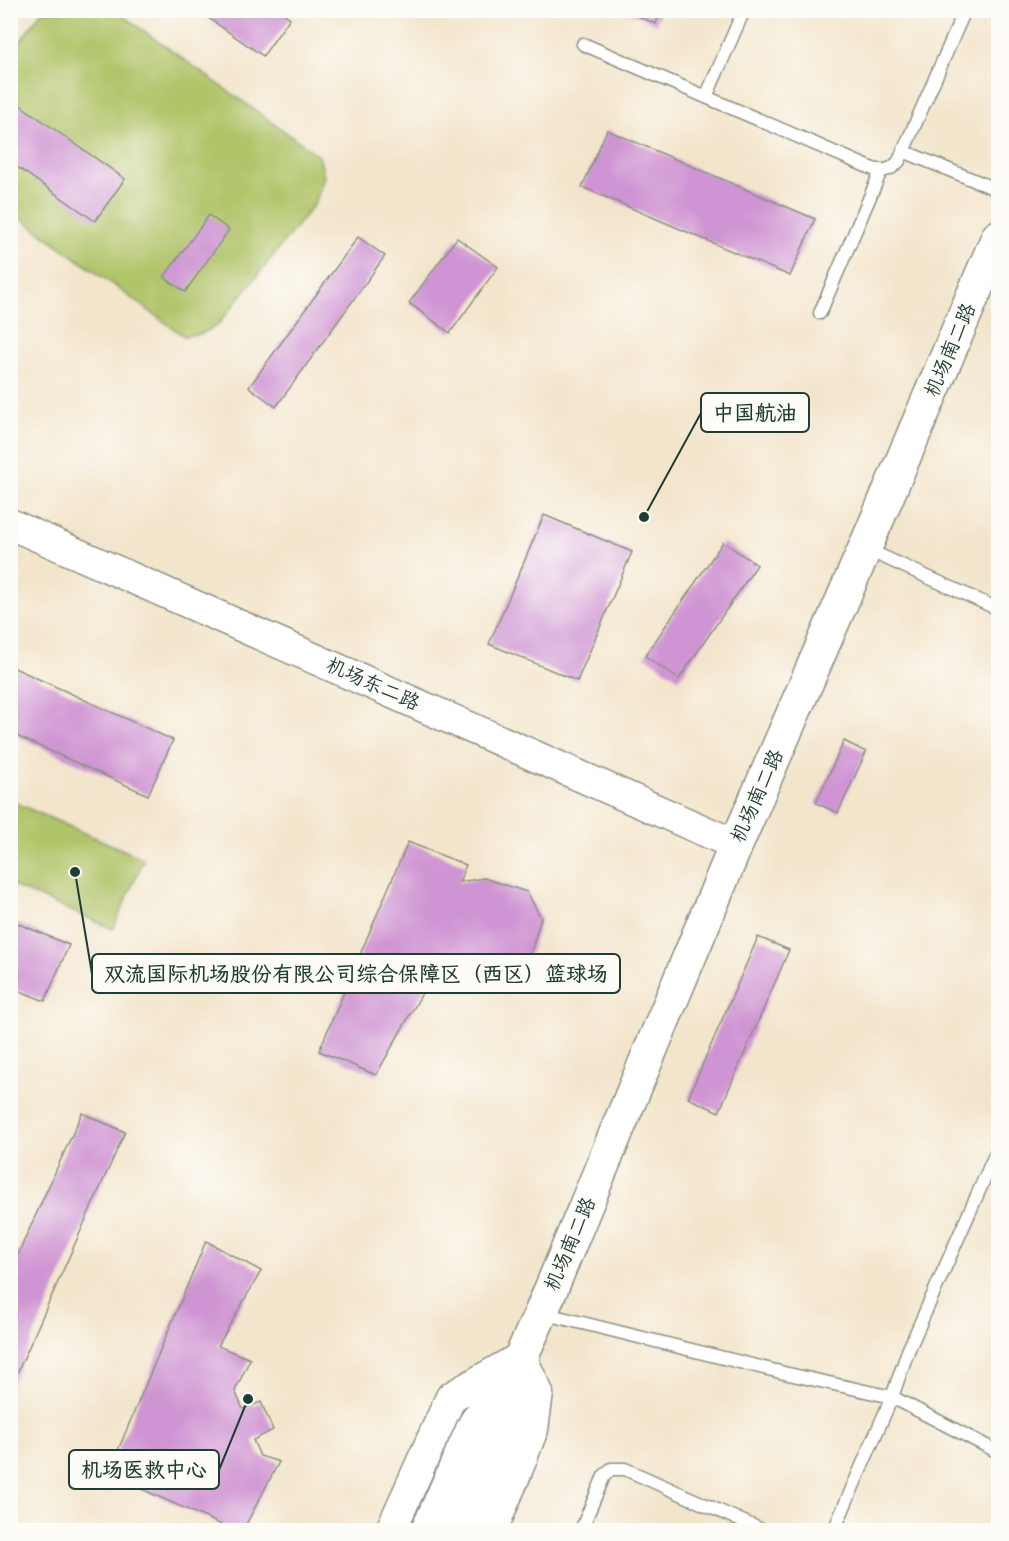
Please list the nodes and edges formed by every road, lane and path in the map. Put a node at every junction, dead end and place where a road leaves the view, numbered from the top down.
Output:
1 (744, 10) edge
2 (965, 10) edge
3 (583, 44) dead end
4 (706, 97) junction
5 (903, 151) junction
6 (881, 171) junction
7 (999, 190) edge
8 (998, 241) edge
9 (820, 313) dead end
10 (10, 524) edge
11 (865, 548) junction
12 (999, 609) edge
13 (736, 845) junction
14 (999, 1148) edge
15 (541, 1313) junction
16 (521, 1357) junction
17 (892, 1397) junction
18 (999, 1452) edge
19 (391, 1530) edge
20 (428, 1530) edge
21 (463, 1530) edge
22 (492, 1530) edge
23 (581, 1530) edge
24 (762, 1530) edge
25 (834, 1530) edge

1 - 4 lane
2 - 5 lane
3 - 4 lane
4 - 6 lane
5 - 6 lane
5 - 7 lane
6 - 9 lane
8 - 11 main road, 机场南二路
10 - 13 street, 机场东二路
11 - 12 lane
11 - 13 main road, 机场南二路
13 - 15 main road, 机场南二路
14 - 17 lane
15 - 16 main road, 机场南二路
15 - 17 lane
16 - 19 street
16 - 20 main road
16 - 21 main road
16 - 22 street
17 - 18 lane
17 - 25 lane
23 - 24 lane

